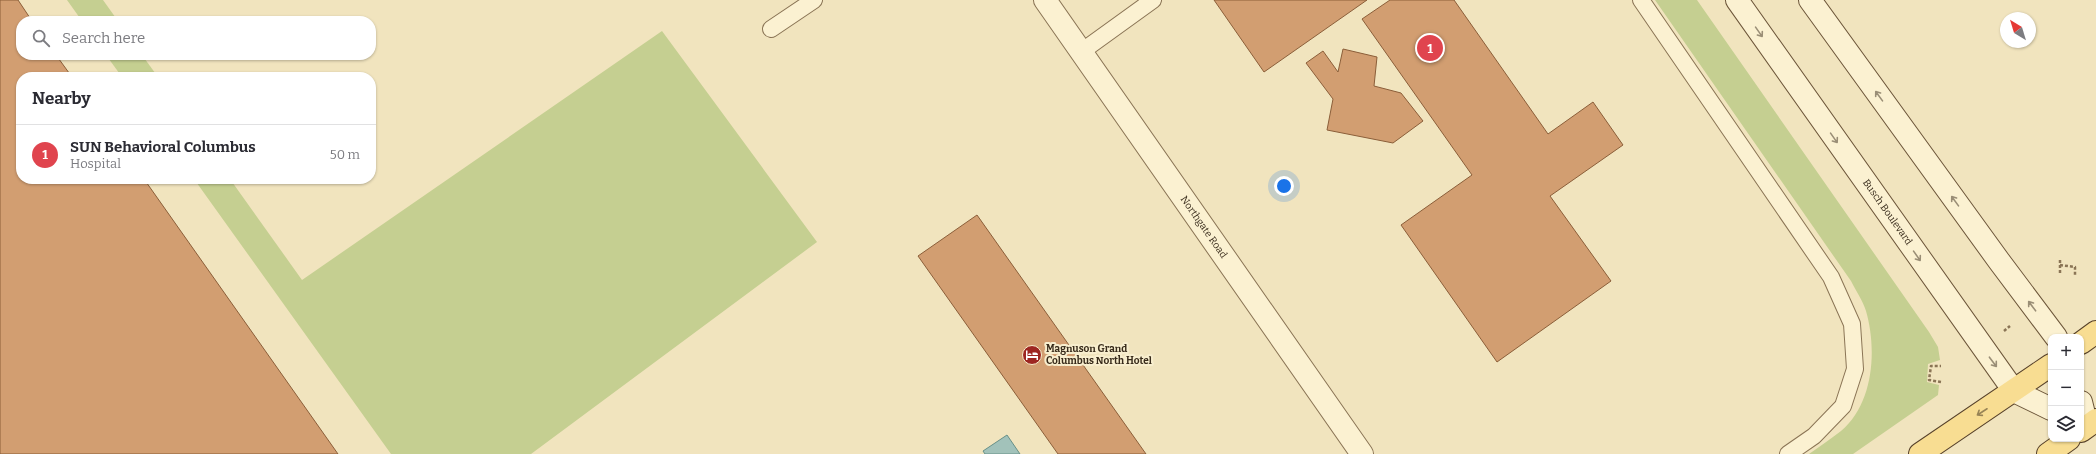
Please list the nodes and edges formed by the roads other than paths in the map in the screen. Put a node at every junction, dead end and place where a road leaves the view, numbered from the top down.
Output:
1 (814, 0) edge
2 (1045, 0) edge
3 (1153, 0) edge
4 (1641, 0) edge
5 (1737, 0) edge
6 (1810, 0) edge
7 (770, 29) dead end
8 (1081, 52) junction
9 (2096, 332) edge
10 (2054, 334) edge
11 (2084, 341) edge
12 (2048, 367) edge
13 (2014, 391) junction
14 (2082, 406) edge
15 (2048, 408) edge
16 (2088, 428) edge
17 (2065, 442) edge
18 (1362, 454) edge
19 (1788, 454) edge
20 (1920, 454) edge
21 (2048, 454) edge

1 - 7 lane
2 - 8 main road, Northgate Road
3 - 8 lane
4 - 19 lane
5 -> 13 main road, Busch Boulevard
10 -> 6 main road
8 - 18 main road, Northgate Road
9 - 11 main road
12 - 13 main road
13 - 15 main road, Busch Boulevard
13 -> 20 main road
14 - 16 main road
17 - 21 main road

